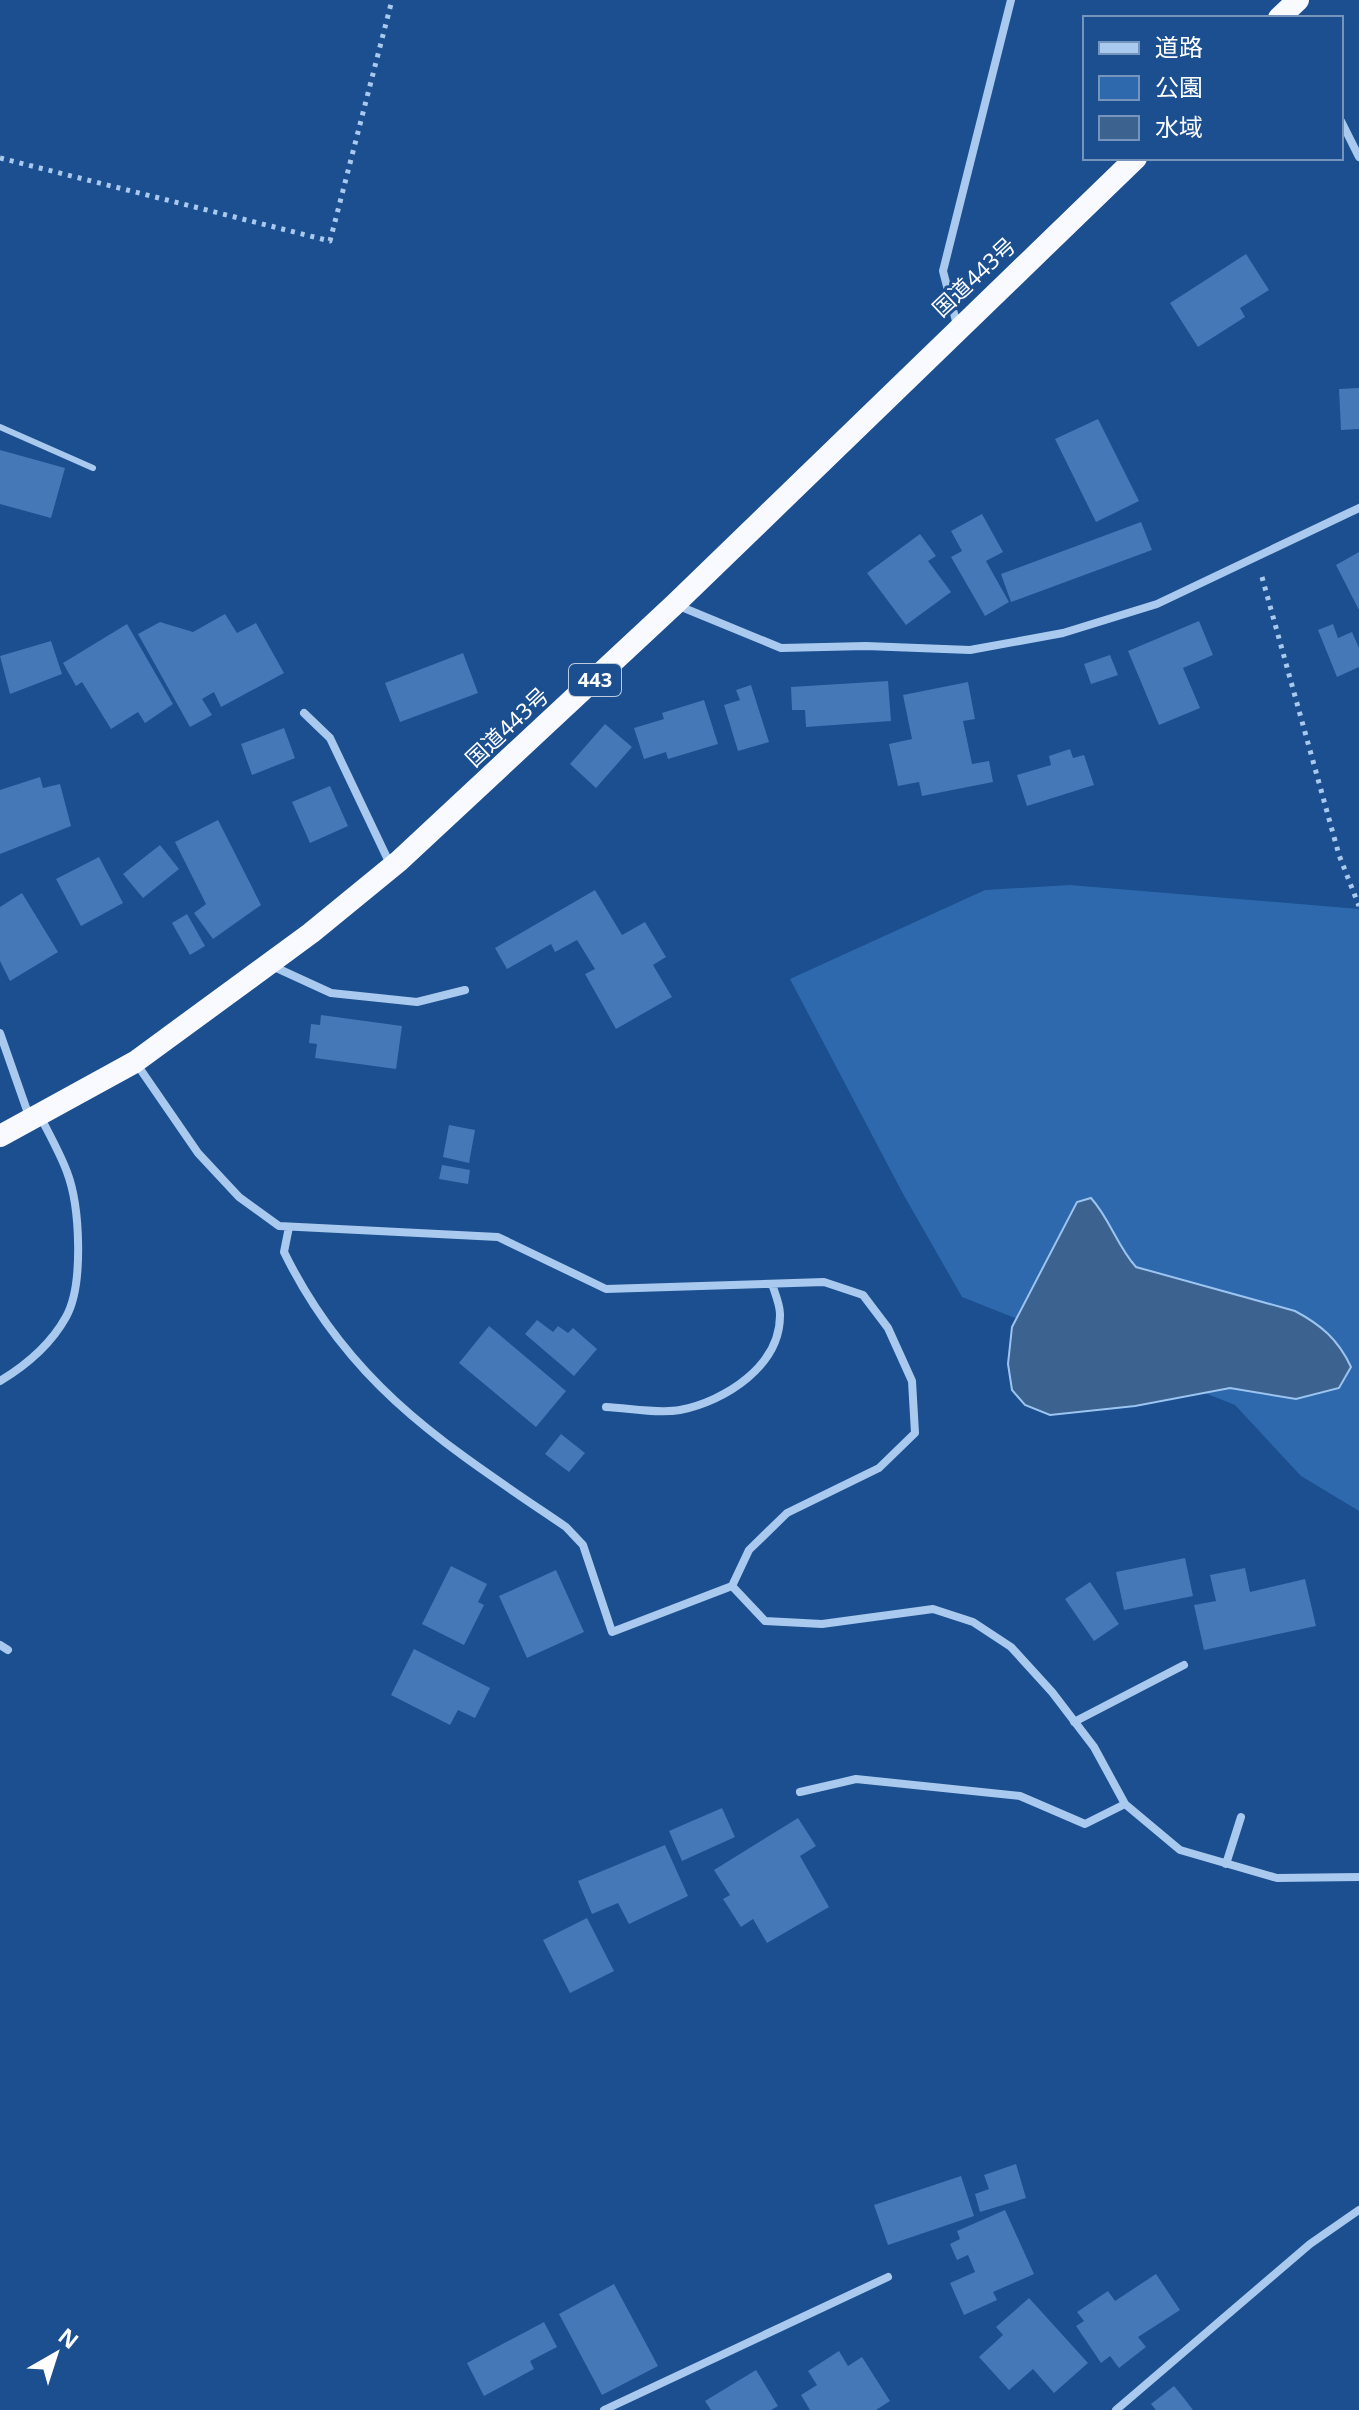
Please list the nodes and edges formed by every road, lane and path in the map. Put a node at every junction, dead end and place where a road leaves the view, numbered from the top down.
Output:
1 (392, 0) edge
2 (1011, 0) edge
3 (1298, 0) edge
4 (1281, 16) edge
5 (1343, 125) edge
6 (1359, 157) edge
7 (0, 158) edge
8 (1134, 160) edge
9 (958, 327) junction
10 (0, 427) edge
11 (93, 468) dead end
12 (1359, 508) edge
13 (1256, 557) junction
14 (675, 604) junction
15 (304, 713) dead end
16 (391, 867) junction
17 (1359, 906) edge
18 (268, 965) junction
19 (465, 990) dead end
20 (0, 1033) edge
21 (135, 1062) junction
22 (35, 1117) junction
23 (0, 1136) edge
24 (289, 1227) junction
25 (772, 1284) junction
26 (0, 1381) edge
27 (606, 1407) dead end
28 (732, 1586) junction
29 (1184, 1665) dead end
30 (1074, 1722) junction
31 (800, 1792) dead end
32 (1125, 1804) junction
33 (1241, 1817) dead end
34 (1226, 1864) junction
35 (1359, 1877) edge
36 (1359, 2210) edge
37 (888, 2277) dead end
38 (604, 2410) edge
39 (1116, 2410) edge

1 - 7 path
2 - 9 street
3 - 4 highway
5 - 6 street
8 - 9 highway, 国道443号 / 443
9 - 14 highway, 国道443号 / 443
10 - 11 lane
12 - 13 street
13 - 14 street
13 - 17 path
14 - 16 highway, 国道443号 / 443
15 - 16 street
16 - 18 highway, 国道443号 / 443
18 - 19 street
18 - 21 highway, 国道443号 / 443
20 - 22 street
21 - 22 highway, 国道443号 / 443
21 - 24 street
22 - 23 highway, 国道443号 / 443
22 - 26 street
24 - 25 street
24 - 28 street
25 - 27 street
25 - 28 street
28 - 30 street
29 - 30 street
30 - 32 street
31 - 32 street
32 - 34 street
33 - 34 street
34 - 35 street
36 - 39 street
37 - 38 street

